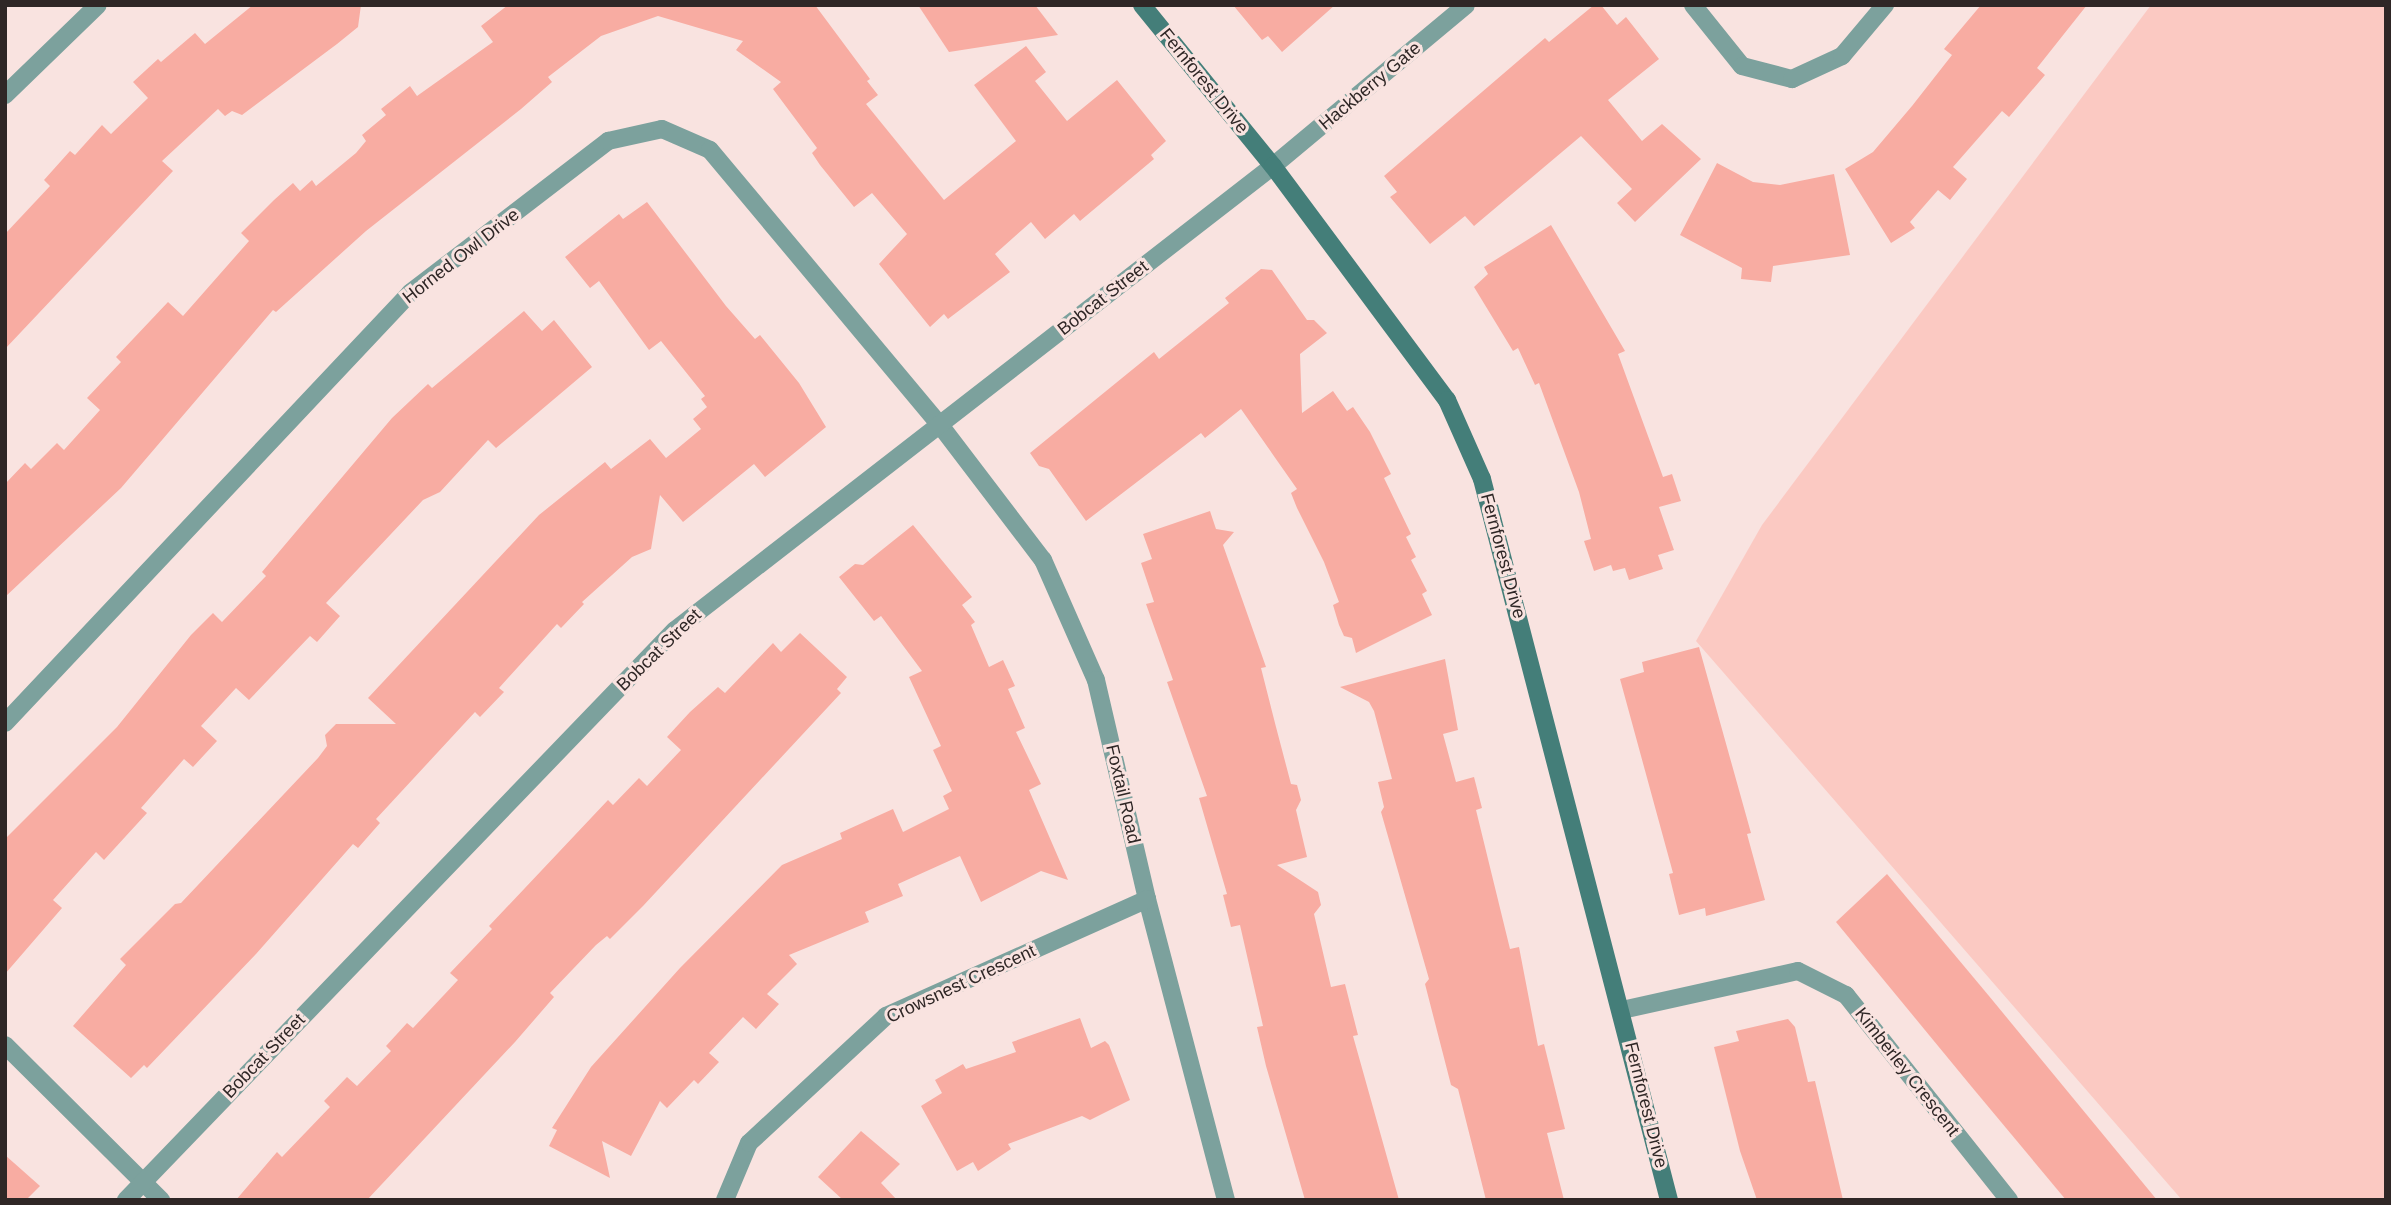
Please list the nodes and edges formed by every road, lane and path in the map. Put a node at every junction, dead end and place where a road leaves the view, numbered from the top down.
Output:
1 (98, 5) edge
2 (1142, 5) edge
3 (1466, 5) edge
4 (1693, 5) edge
5 (1885, 5) edge
6 (5, 95) edge
7 (1273, 166) junction
8 (940, 425) junction
9 (5, 723) edge
10 (1147, 899) junction
11 (1622, 1010) junction
12 (5, 1045) edge
13 (143, 1181) junction
14 (126, 1200) edge
15 (161, 1200) edge
16 (725, 1200) edge
17 (1226, 1200) edge
18 (1669, 1200) edge
19 (2009, 1200) edge

1 - 6 street
2 - 7 street, Fernforest Drive
3 - 7 street, Hackberry Gate
4 - 5 street
7 - 8 street, Bobcat Street
7 - 11 street, Fernforest Drive
8 - 9 street, Horned Owl Drive
8 - 10 street, Foxtail Road
8 - 13 street, Bobcat Street
10 - 16 street, Crowsnest Crescent
10 - 17 street, Foxtail Road
11 - 18 street, Fernforest Drive
11 - 19 street, Kimberley Crescent
12 - 13 street
13 - 14 street, Bobcat Street
13 - 15 street

